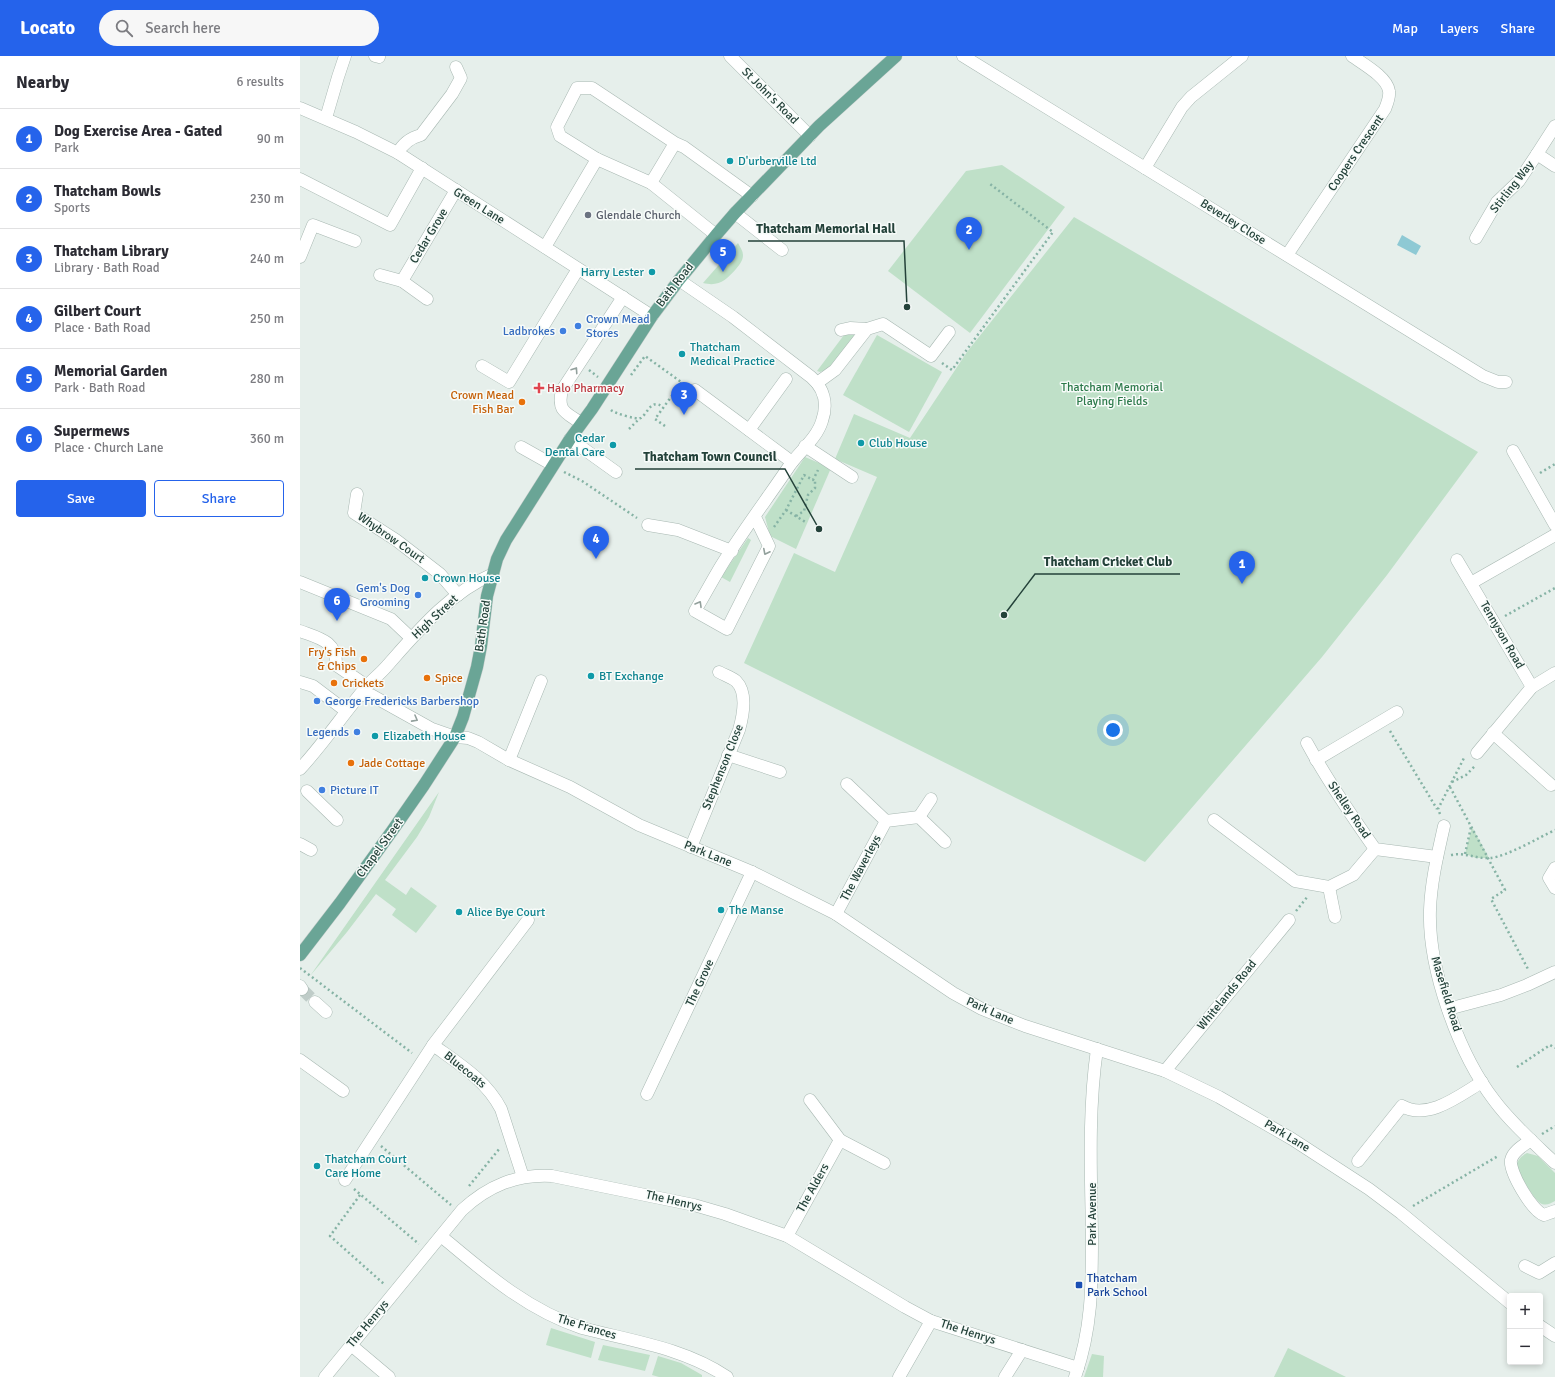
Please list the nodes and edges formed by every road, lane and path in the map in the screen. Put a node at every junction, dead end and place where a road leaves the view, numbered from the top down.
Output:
1 (346, 56) edge
2 (730, 56) edge
3 (896, 56) edge
4 (963, 56) edge
5 (1242, 56) edge
6 (1352, 56) edge
7 (456, 67) dead end
8 (300, 108) edge
9 (326, 118) junction
10 (1555, 126) edge
11 (810, 136) junction
12 (676, 143) junction
13 (398, 153) junction
14 (1537, 154) junction
15 (597, 159) junction
16 (1555, 166) edge
17 (422, 168) junction
18 (1145, 168) junction
19 (300, 179) edge
20 (651, 183) junction
21 (990, 184) dead end
22 (456, 190) junction
23 (752, 196) junction
24 (736, 213) junction
25 (716, 235) junction
26 (1476, 238) dead end
27 (355, 241) dead end
28 (545, 247) junction
29 (782, 250) dead end
30 (1287, 255) junction
31 (300, 256) edge
32 (578, 269) junction
33 (380, 275) dead end
34 (679, 280) junction
35 (402, 281) junction
36 (623, 297) junction
37 (427, 299) dead end
38 (652, 316) junction
39 (867, 329) junction
40 (841, 330) dead end
41 (948, 332) dead end
42 (931, 356) junction
43 (482, 366) dead end
44 (590, 370) dead end
45 (786, 379) dead end
46 (628, 380) dead end
47 (682, 382) junction
48 (1506, 382) dead end
49 (818, 383) junction
50 (608, 384) junction
51 (695, 390) joint
52 (663, 408) junction
53 (611, 410) dead end
54 (641, 418) junction
55 (582, 422) junction
56 (665, 426) dead end
57 (629, 429) dead end
58 (749, 430) junction
59 (570, 439) junction
60 (805, 446) junction
61 (521, 447) dead end
62 (1513, 451) dead end
63 (824, 459) junction
64 (792, 462) junction
65 (1555, 464) edge
66 (553, 465) junction
67 (616, 472) dead end
68 (852, 477) dead end
69 (1529, 479) junction
70 (814, 480) junction
71 (357, 494) dead end
72 (786, 510) junction
73 (796, 516) junction
74 (755, 517) junction
75 (807, 523) dead end
76 (648, 525) joint
77 (1555, 525) edge
78 (773, 527) dead end
79 (1555, 535) edge
80 (732, 551) junction
81 (1457, 560) dead end
82 (493, 574) junction
83 (300, 582) edge
84 (1472, 583) junction
85 (1555, 588) edge
86 (458, 595) junction
87 (1494, 622) junction
88 (300, 631) edge
89 (411, 638) junction
90 (385, 669) junction
91 (719, 672) dead end
92 (1555, 673) edge
93 (541, 681) dead end
94 (300, 682) edge
95 (1532, 687) junction
96 (364, 690) junction
97 (380, 700) junction
98 (346, 711) junction
99 (1397, 712) dead end
100 (1383, 720) junction
101 (1493, 733) junction
102 (455, 737) junction
103 (1307, 743) dead end
104 (728, 755) junction
105 (1478, 757) junction
106 (509, 760) junction
107 (1316, 760) junction
108 (300, 769) edge
109 (780, 772) dead end
110 (1452, 782) junction
111 (847, 784) dead end
112 (1551, 785) dead end
113 (303, 787) edge
114 (1450, 787) junction
115 (931, 799) dead end
116 (1438, 809) junction
117 (919, 817) junction
118 (337, 820) dead end
119 (1214, 820) dead end
120 (886, 821) junction
121 (1444, 826) joint
122 (1472, 826) junction
123 (1555, 830) edge
124 (945, 842) dead end
125 (300, 844) edge
126 (691, 847) junction
127 (1375, 849) junction
128 (311, 850) dead end
129 (1465, 854) junction
130 (1437, 857) junction
131 (1489, 858) junction
132 (1555, 868) edge
133 (752, 872) junction
134 (1317, 885) junction
135 (1330, 887) junction
136 (1555, 888) edge
137 (836, 914) junction
138 (1335, 917) dead end
139 (528, 920) dead end
140 (1289, 920) joint
141 (300, 955) edge
142 (300, 967) edge
143 (1555, 972) edge
144 (1535, 981) junction
145 (315, 1002) tunnel mouth
146 (1448, 1009) junction
147 (326, 1012) dead end
148 (433, 1045) junction
149 (1555, 1048) edge
150 (1097, 1050) junction
151 (300, 1060) edge
152 (422, 1061) junction
153 (1517, 1066) dead end
154 (1165, 1071) junction
155 (1482, 1082) junction
156 (343, 1091) dead end
157 (647, 1094) dead end
158 (810, 1100) dead end
159 (372, 1138) junction
160 (840, 1140) junction
161 (1531, 1140) junction
162 (1512, 1156) junction
163 (1358, 1161) dead end
164 (884, 1163) dead end
165 (1555, 1163) edge
166 (523, 1177) junction
167 (345, 1180) joint
168 (360, 1195) junction
169 (453, 1206) dead end
170 (1555, 1211) edge
171 (1401, 1213) junction
172 (441, 1236) junction
173 (787, 1236) junction
174 (421, 1246) dead end
175 (1555, 1262) edge
176 (1525, 1266) dead end
177 (388, 1287) dead end
178 (1507, 1301) edge
179 (931, 1321) junction
180 (1543, 1328) edge
181 (1555, 1336) edge
182 (351, 1344) junction
183 (1022, 1350) junction
184 (1076, 1372) edge
185 (325, 1377) edge
186 (389, 1377) edge
187 (728, 1377) edge
188 (898, 1377) edge
189 (1005, 1377) edge

1 - 9 street
2 - 11 street, St John's Road
3 - 11 main road, Bath Road
4 - 18 street, Beverley Close
5 - 18 street
6 - 30 street, Coopers Crescent
7 - 13 street
8 - 9 street, Green Lane
9 - 13 street, Green Lane
10 - 14 street
11 - 23 main road, Bath Road
12 - 15 street
12 - 20 street
12 - 23 street
13 - 17 street, Green Lane
14 - 16 street, Stirling Way
14 - 26 street, Stirling Way
15 - 20 street
15 - 28 street
17 - 19 street
17 - 22 street, Green Lane
18 - 30 street, Beverley Close
20 - 25 street
21 - 42 path
22 - 28 street, Green Lane
22 - 35 street, Cedar Grove
23 - 24 main road, Bath Road
24 - 25 main road, Bath Road
24 - 29 street
25 - 34 main road, Bath Road
27 - 31 street
28 - 32 street, Green Lane
30 - 48 street, Beverley Close
32 - 36 street, Green Lane
32 - 43 street
33 - 35 street
34 - 38 main road, Bath Road
34 - 49 street
35 - 37 street
36 - 38 street, Green Lane
55 -> 36 street
38 - 50 main road, Bath Road
39 - 40 street
39 - 42 street
39 - 49 street
41 - 42 street
44 - 50 path
45 - 58 street
46 - 47 path
47 - 51 path
47 - 52 path
49 - 60 street
50 - 55 main road, Bath Road
51 - 58 street
52 - 54 path
52 - 56 path
53 - 54 path
54 - 57 path
55 - 59 main road, Bath Road
58 - 64 street
59 - 66 main road, Bath Road
59 - 67 street
60 - 63 street
60 - 64 street
61 - 66 street
62 - 69 street
63 - 68 street
63 - 70 path
64 - 74 street
65 - 69 path
66 - 76 path
66 - 82 main road, Bath Road
69 - 77 street
70 - 72 path
70 - 73 path
71 - 86 street, Whybrow Court
72 - 73 path
72 - 78 path
73 - 75 path
74 - 80 street
74 -> 80 street
76 - 80 street
79 - 84 street
81 - 84 street, Tennyson Road
82 - 86 street, High Street
82 - 102 main road, Bath Road
83 - 89 street
84 - 87 street, Tennyson Road
85 - 87 path
86 - 89 street, High Street
87 - 95 street, Tennyson Road
88 - 96 street
89 - 90 street, High Street
90 - 96 street, High Street
90 - 97 street, High Street
91 - 104 street, Stephenson Close
92 - 95 street
93 - 106 street
94 - 98 street
95 - 101 street
96 - 97 street
96 - 98 street, High Street
97 -> 102 street
98 - 108 street, High Street
99 - 100 street
100 - 107 street
100 - 116 path
101 - 105 street
101 - 112 street
102 - 106 street, Park Lane
102 - 141 main road, Chapel Street
103 - 107 street, Shelley Road
104 - 109 street
104 - 126 street, Stephenson Close
105 - 110 path
105 - 110 path
106 - 126 street, Park Lane
107 - 127 street, Shelley Road
110 - 114 path
111 - 120 street, The Waverleys
113 - 118 street
114 - 116 path
114 - 122 path
115 - 117 street
116 - 121 path
117 - 120 street, The Waverleys
117 - 124 street
119 - 134 street
120 - 137 street, The Waverleys
121 - 130 street, Masefield Road
122 - 129 path
122 - 131 path
123 - 131 path
125 - 128 street
126 - 133 street, Park Lane
127 - 130 street, Shelley Road
127 - 135 street
129 - 130 path
129 - 131 path
130 - 146 street, Masefield Road
131 - 144 path
132 - 136 street
133 - 137 street, Park Lane
133 - 157 street, The Grove
134 - 135 street
134 - 140 path
135 - 138 street
137 - 150 street, Park Lane
139 - 148 street, Bluecoats
140 - 154 street, Whitelands Road
142 - 152 path
143 - 144 street
144 - 146 street
145 - 147 street
146 - 155 street, Masefield Road
148 - 152 street
148 - 166 street, Bluecoats
149 - 153 path
150 - 154 street, Park Lane
150 - 184 street, Park Avenue
151 - 156 street
152 - 159 street
154 - 171 street, Park Lane
155 - 161 street, Masefield Road
155 - 163 street
158 - 160 street
159 - 167 street
159 - 169 path
160 - 164 street
160 - 173 street, The Alders
161 - 162 street
161 - 165 street, Masefield Road
162 - 170 street
162 - 171 path
166 - 172 street, The Henrys
166 - 173 street, The Henrys
167 - 168 path
168 - 174 path
168 - 177 path
171 - 178 street, Park Lane
172 - 182 street, The Henrys
172 - 187 street, The Frances
173 - 179 street, The Henrys
175 - 176 street
179 - 183 street, The Henrys
179 - 188 street
180 - 181 street
182 - 185 street, The Henrys
182 - 186 street
183 - 184 street, The Henrys
183 - 189 street

